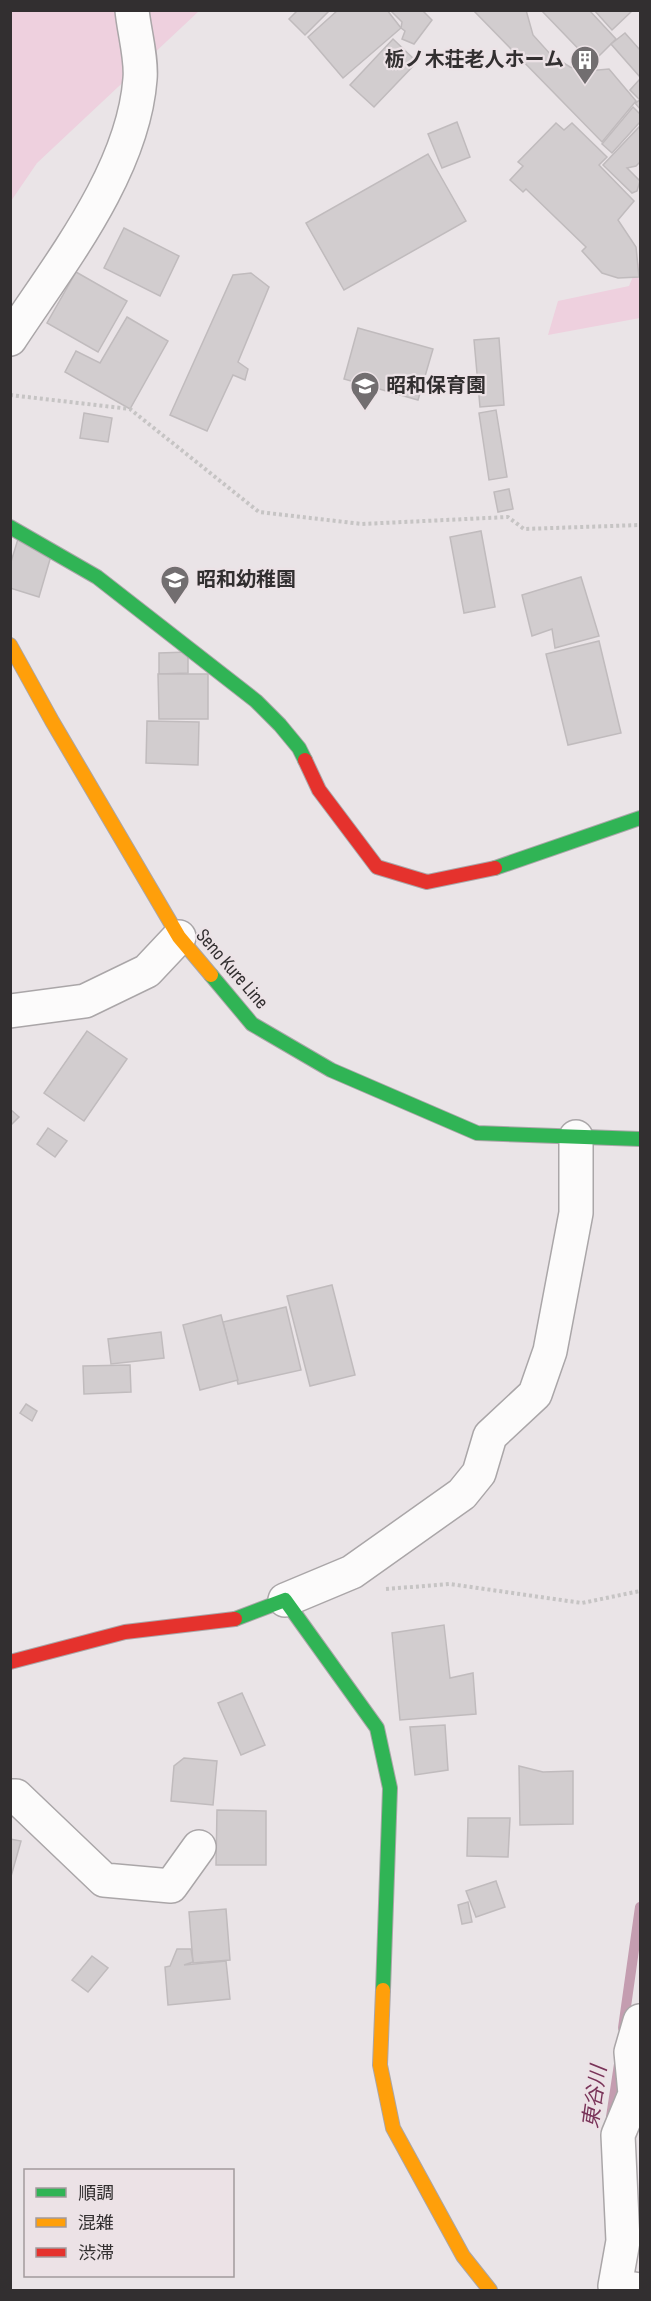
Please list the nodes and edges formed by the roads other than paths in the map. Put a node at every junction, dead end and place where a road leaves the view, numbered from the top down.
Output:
1 (132, 10) edge
2 (10, 339) edge
3 (10, 527) edge
4 (10, 645) edge
5 (640, 818) edge
6 (179, 937) junction
7 (10, 1011) edge
8 (576, 1137) junction
9 (640, 1139) edge
10 (285, 1600) junction
11 (10, 1662) edge
12 (10, 1796) edge
13 (199, 1847) dead end
14 (640, 2021) edge
15 (490, 2290) edge
16 (640, 2290) edge

1 - 2 street
3 - 5 street
4 - 6 street, Seno Kure Line
6 - 7 street
6 - 8 street, Seno Kure Line
8 - 9 street, Seno Kure Line
8 - 10 street
10 - 11 street
10 - 15 street
12 - 13 street
14 - 16 street

